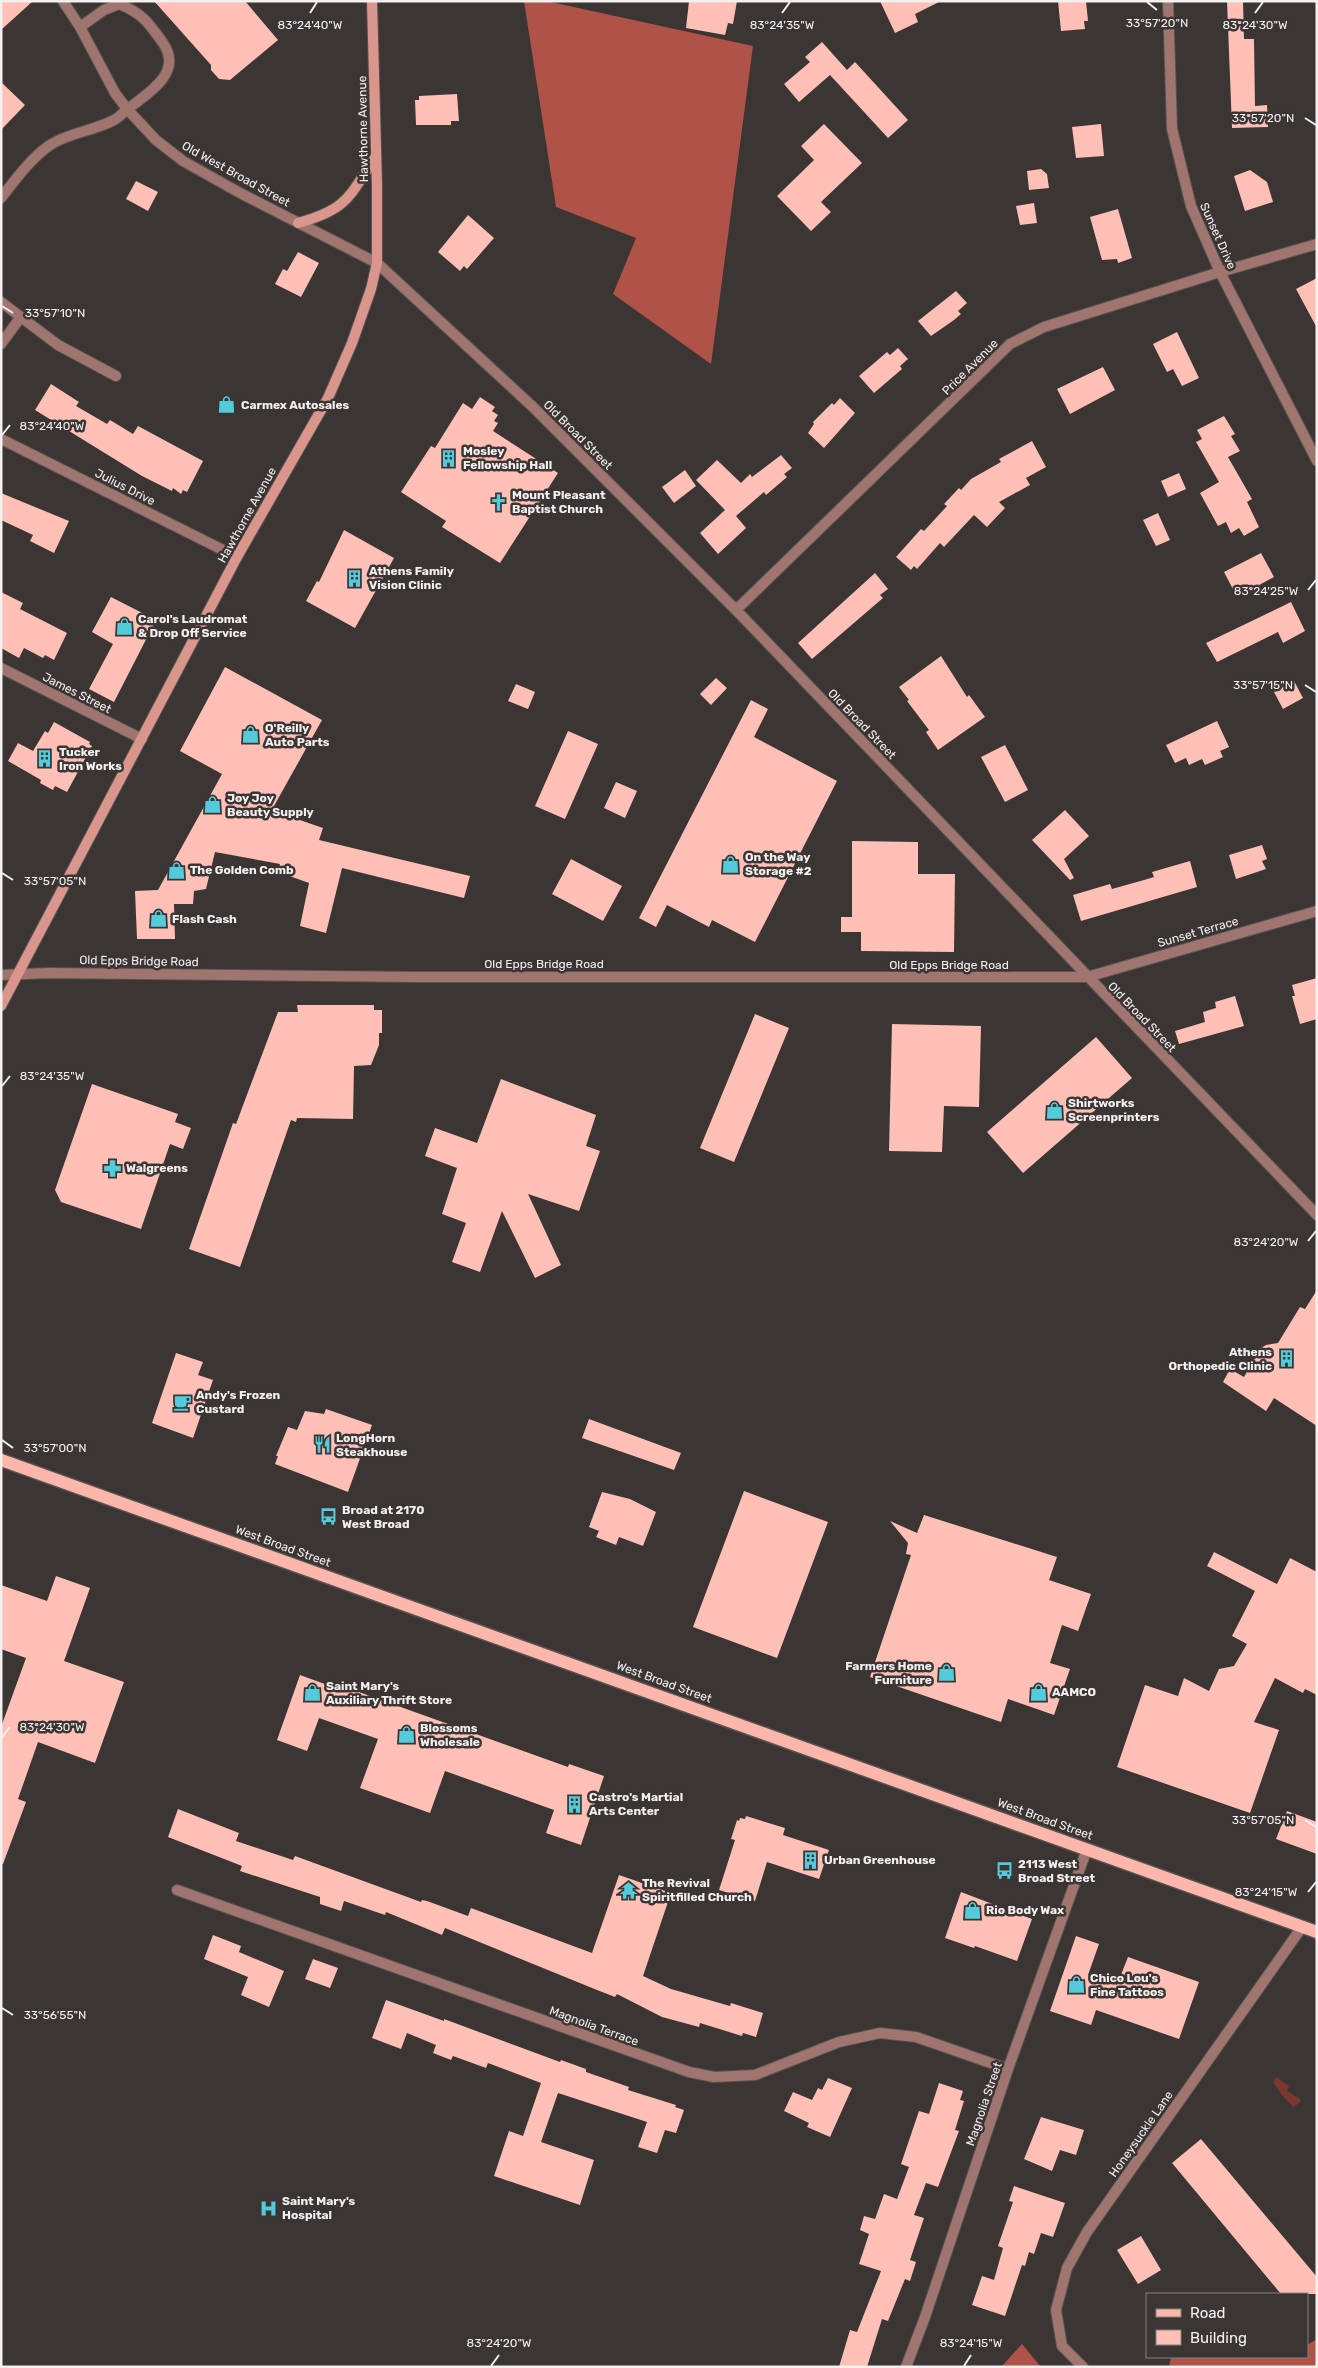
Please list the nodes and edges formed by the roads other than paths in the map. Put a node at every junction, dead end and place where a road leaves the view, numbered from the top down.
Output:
1 (62, 1) edge
2 (372, 1) edge
3 (1168, 1) edge
4 (80, 27) junction
5 (127, 109) junction
6 (376, 156) junction
7 (1, 198) edge
8 (298, 223) junction
9 (1317, 244) edge
10 (377, 263) junction
11 (1220, 272) junction
12 (1, 302) edge
13 (20, 318) junction
14 (1, 344) edge
15 (116, 376) dead end
16 (1, 439) edge
17 (1317, 461) edge
18 (237, 558) junction
19 (736, 610) junction
20 (1, 668) edge
21 (142, 739) junction
22 (1317, 911) edge
23 (1, 974) edge
24 (18, 974) junction
25 (1087, 978) junction
26 (1, 1006) edge
27 (1317, 1215) edge
28 (1, 1460) edge
29 (1087, 1849) junction
30 (178, 1890) dead end
31 (1302, 1926) junction
32 (1317, 1932) edge
33 (1008, 2069) junction
34 (906, 2367) edge
35 (1083, 2367) edge

1 - 4 street, Old West Broad Street
2 - 6 main road, Hawthorne Avenue
3 - 11 street, Sunset Drive
4 - 5 street, Old West Broad Street
4 - 5 street
5 - 7 street
5 - 8 street, Old West Broad Street
6 - 8 main road
6 - 10 main road, Hawthorne Avenue
8 - 10 street, Old West Broad Street
9 - 11 street, Price Avenue
10 - 18 main road, Hawthorne Avenue
10 - 19 street, Old Broad Street
11 - 17 street, Sunset Drive
11 - 19 street, Price Avenue
12 - 13 street
13 - 14 street
13 - 15 street
16 - 18 street, Julius Drive
18 - 21 main road, Hawthorne Avenue
19 - 25 street, Old Broad Street
20 - 21 street, James Street
21 - 24 main road, Hawthorne Avenue
22 - 25 street, Sunset Terrace
23 - 24 street, Old Epps Bridge Road
24 - 25 street, Old Epps Bridge Road
24 - 26 main road, Hawthorne Avenue
25 - 27 street, Old Broad Street
28 - 29 main road, West Broad Street
29 - 31 main road, West Broad Street
29 - 33 street, Magnolia Street
30 - 33 street, Magnolia Terrace
31 - 32 main road, West Broad Street
31 - 35 street, Honeysuckle Lane
33 - 34 street, Magnolia Street

